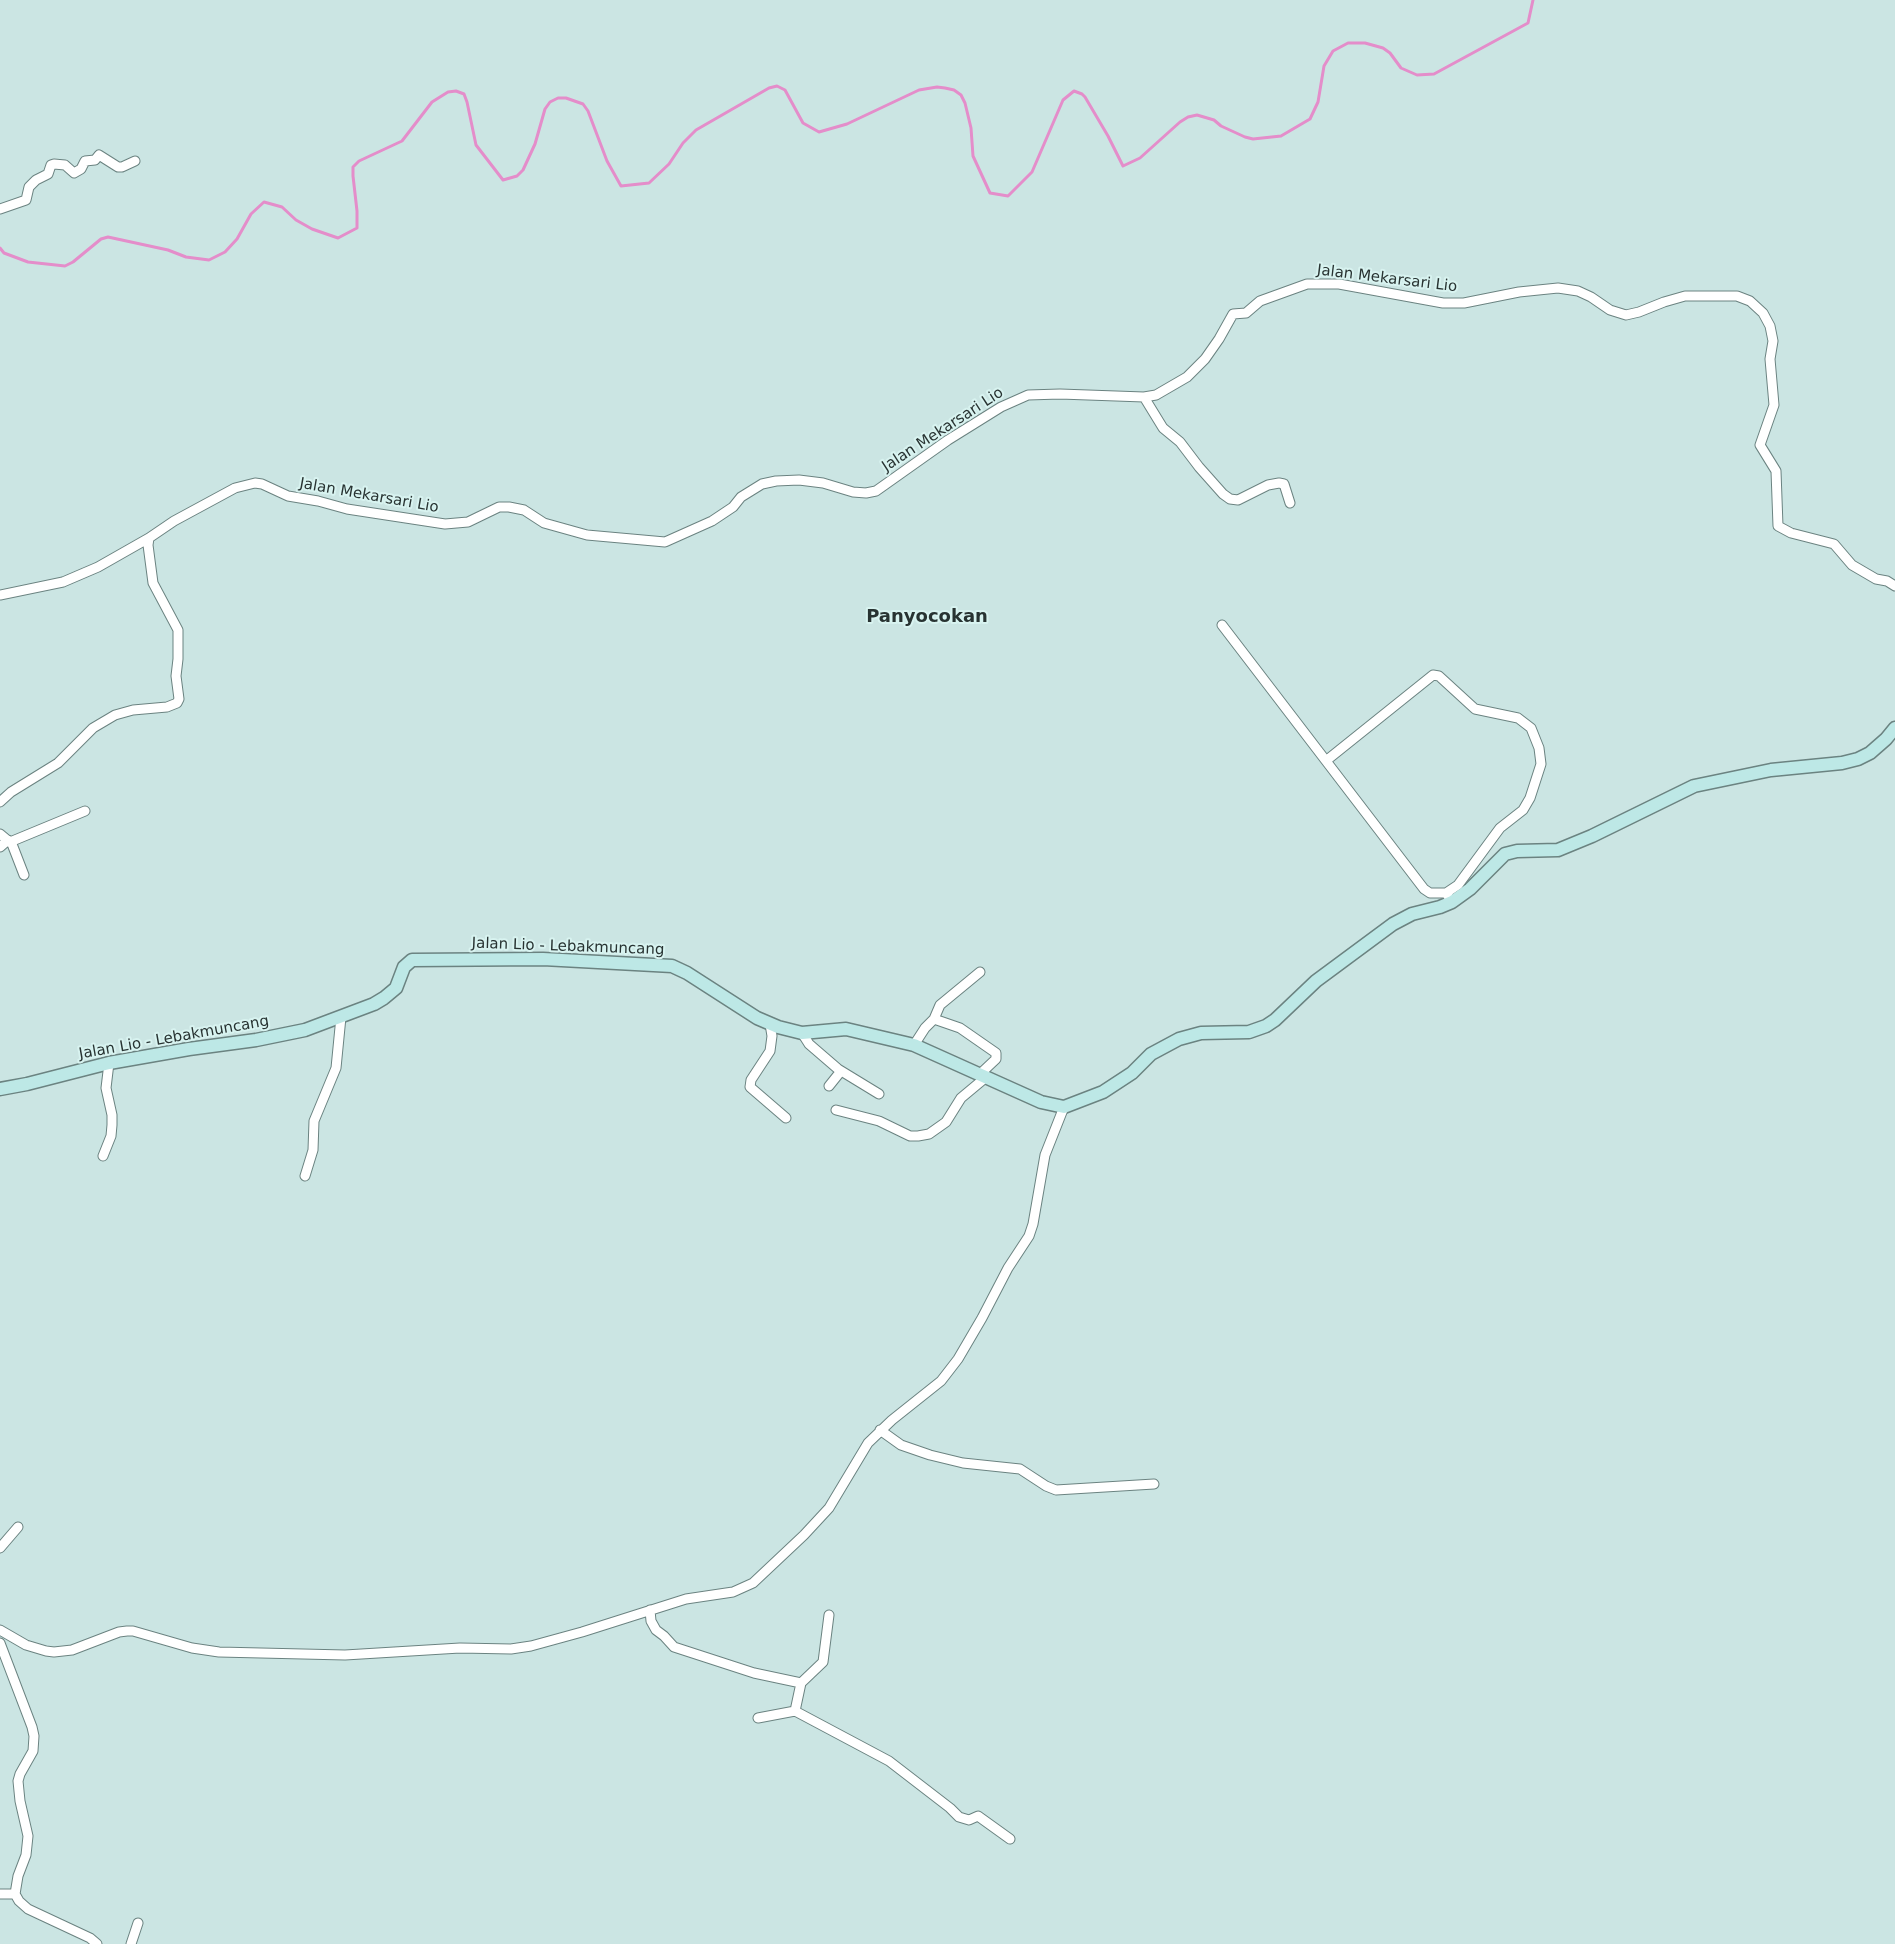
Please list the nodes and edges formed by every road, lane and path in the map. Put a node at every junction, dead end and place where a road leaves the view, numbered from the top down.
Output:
1 (135, 161) dead end
2 (0, 209) edge
3 (1144, 396) junction
4 (1290, 503) dead end
5 (149, 538) junction
6 (1895, 586) edge
7 (0, 596) edge
8 (1222, 625) dead end
9 (1895, 728) edge
10 (1327, 760) junction
11 (0, 802) edge
12 (85, 810) dead end
13 (0, 834) edge
14 (9, 841) junction
15 (0, 847) edge
16 (24, 875) dead end
17 (1449, 898) junction
18 (980, 972) dead end
19 (341, 1017) junction
20 (934, 1019) junction
21 (770, 1024) junction
22 (802, 1033) junction
23 (914, 1044) junction
24 (109, 1063) junction
25 (841, 1071) junction
26 (982, 1077) junction
27 (829, 1086) dead end
28 (0, 1089) edge
29 (879, 1094) dead end
30 (1064, 1107) junction
31 (836, 1110) dead end
32 (786, 1118) dead end
33 (103, 1156) dead end
34 (305, 1176) dead end
35 (880, 1430) junction
36 (1154, 1484) dead end
37 (18, 1527) dead end
38 (0, 1548) edge
39 (650, 1610) junction
40 (829, 1615) dead end
41 (0, 1630) edge
42 (0, 1643) edge
43 (801, 1683) junction
44 (795, 1711) junction
45 (758, 1718) dead end
46 (1010, 1839) dead end
47 (0, 1894) edge
48 (15, 1894) junction
49 (138, 1923) dead end
50 (96, 1944) edge
51 (131, 1944) edge

1 - 2 street
3 - 4 street
3 - 5 street, Jalan Mekarsari Lio
3 - 6 street, Jalan Mekarsari Lio
5 - 7 street, Jalan Mekarsari Lio
5 - 11 street
8 - 10 street
9 - 17 street
10 - 17 street
10 - 17 street
12 - 14 street
13 - 14 street
14 - 15 street
14 - 16 street
17 - 30 street
18 - 20 street
19 - 21 street, Jalan Lio - Lebakmuncang
19 - 24 street, Jalan Lio - Lebakmuncang
19 - 34 street
20 - 23 street
20 - 26 street
21 - 22 street, Jalan Lio - Lebakmuncang
21 - 32 street
22 - 23 street, Jalan Lio - Lebakmuncang
22 - 25 street
23 - 26 street, Jalan Lio - Lebakmuncang
24 - 28 street, Jalan Lio - Lebakmuncang
24 - 33 street
25 - 27 street
25 - 29 street
26 - 30 street, Jalan Lio - Lebakmuncang
26 - 31 street
30 - 35 street
35 - 36 street
35 - 39 street
37 - 38 street
39 - 41 street
39 - 43 street
40 - 43 street
42 - 48 street
43 - 44 street
44 - 45 street
44 - 46 street
47 - 48 street
48 - 50 street
49 - 51 street

